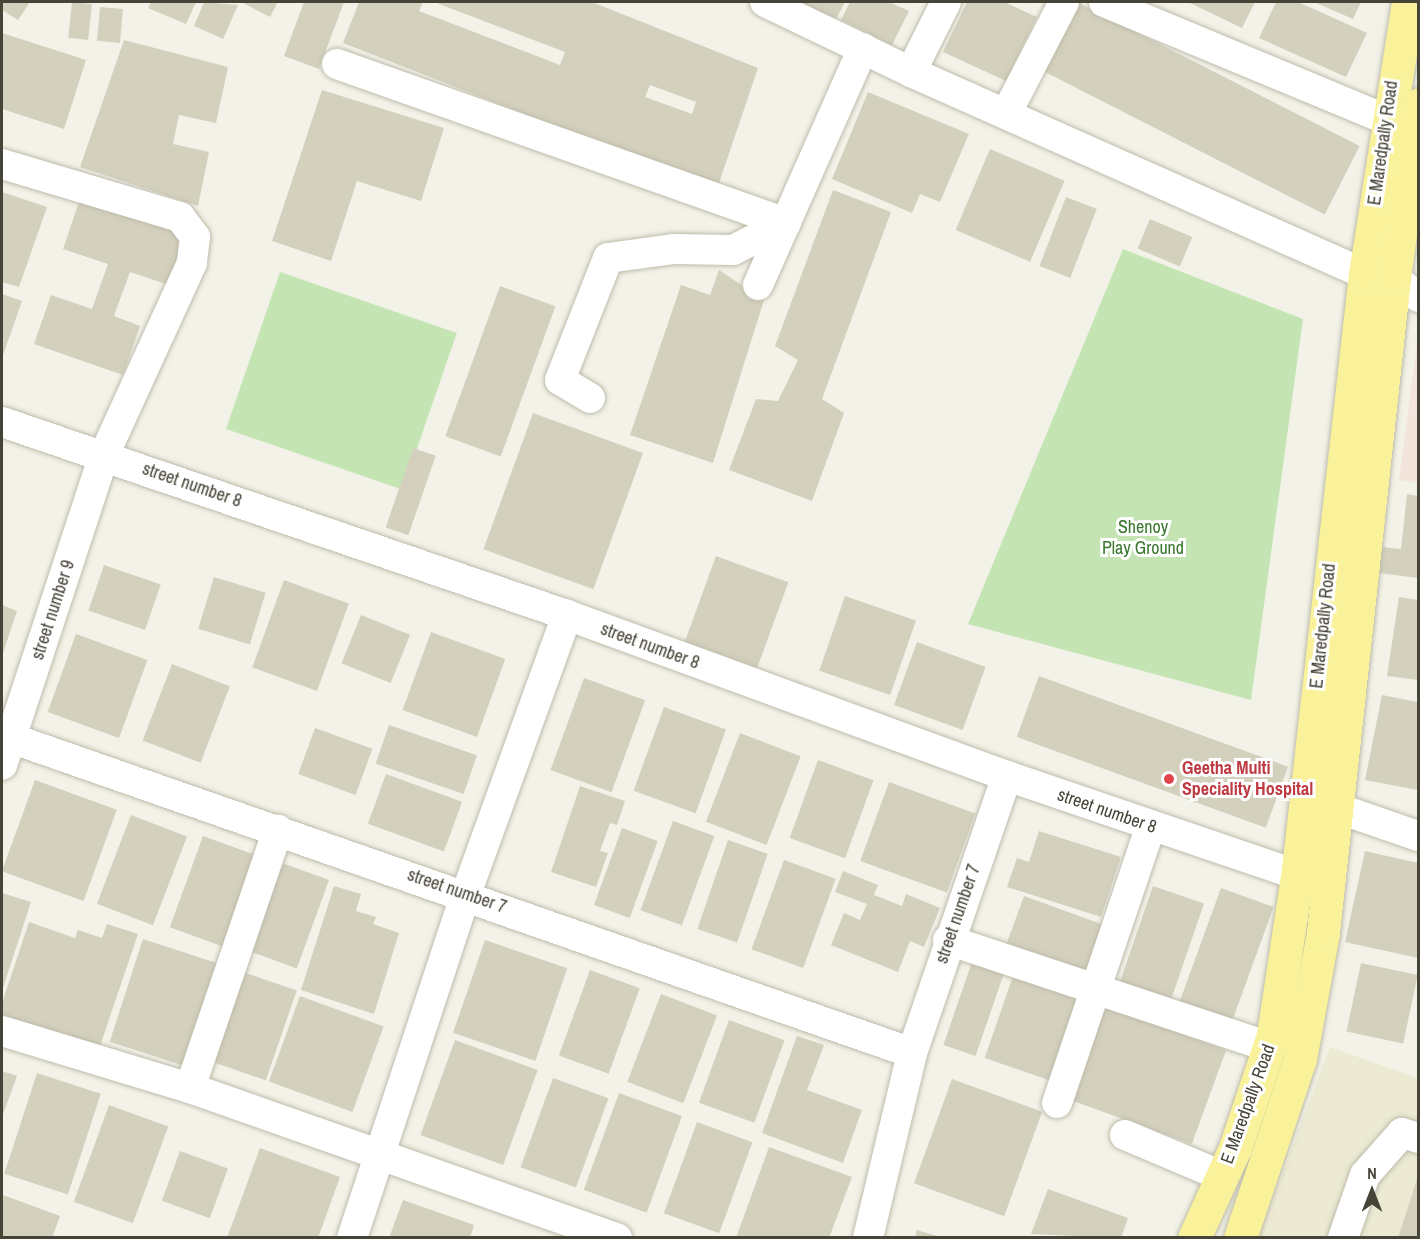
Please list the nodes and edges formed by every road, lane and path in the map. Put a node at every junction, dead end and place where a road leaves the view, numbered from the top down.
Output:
1 (765, 2) edge
2 (946, 2) edge
3 (1064, 2) edge
4 (1104, 2) edge
5 (1408, 2) edge
6 (1146, 10) edge
7 (863, 48) junction
8 (337, 64) dead end
9 (911, 72) junction
10 (1419, 105) edge
11 (1006, 114) junction
12 (1387, 120) junction
13 (2, 164) edge
14 (786, 223) junction
15 (1392, 283) edge
16 (758, 285) dead end
17 (590, 398) dead end
18 (2, 422) edge
19 (104, 455) junction
20 (1328, 583) junction
21 (1360, 588) junction
22 (567, 615) junction
23 (4, 746) edge
24 (1007, 776) junction
25 (1337, 808) junction
26 (1151, 826) junction
27 (278, 830) junction
28 (1419, 836) edge
29 (1297, 875) junction
30 (466, 894) junction
31 (948, 940) junction
32 (1097, 991) junction
33 (2, 1031) edge
34 (1269, 1047) junction
35 (912, 1053) junction
36 (190, 1088) junction
37 (1057, 1103) dead end
38 (1125, 1135) dead end
39 (1419, 1138) edge
40 (381, 1155) junction
41 (1222, 1176) junction
42 (352, 1238) edge
43 (617, 1238) edge
44 (868, 1238) edge
45 (1194, 1238) edge
46 (1240, 1238) edge
47 (1343, 1238) edge

1 - 7 street
2 - 9 street
3 - 11 street
4 - 6 street
5 - 12 main road, E Maredpally Road
6 - 12 street
7 - 9 street
7 - 14 street
8 - 14 street
9 - 11 street
10 - 15 main road, E Maredpally Road
11 - 15 street
12 - 15 main road, E Maredpally Road
13 - 19 street, street number 9
14 - 16 street
14 - 17 street
15 - 20 main road, E Maredpally Road
15 - 21 main road, E Maredpally Road
18 - 19 street, street number 8
19 - 22 street, street number 8
19 - 23 street, street number 9
20 - 21 main road
20 - 29 main road, E Maredpally Road
21 - 25 main road, E Maredpally Road
22 - 24 street, street number 8
22 - 30 street
23 - 27 street, street number 7
24 - 26 street, street number 8
24 - 31 street, street number 7
25 - 28 street
25 - 46 main road, E Maredpally Road
26 - 29 street, street number 8
26 - 32 street
27 - 30 street, street number 7
27 - 36 street
29 - 34 main road, E Maredpally Road
30 - 35 street, street number 7
30 - 40 street
31 - 32 street
31 - 35 street, street number 7
32 - 34 street
32 - 37 street
33 - 36 street
34 - 41 main road, E Maredpally Road
35 - 44 street, street number 7
36 - 40 street
38 - 41 street
39 - 47 street
40 - 42 street
40 - 43 street
41 - 45 main road, E Maredpally Road

